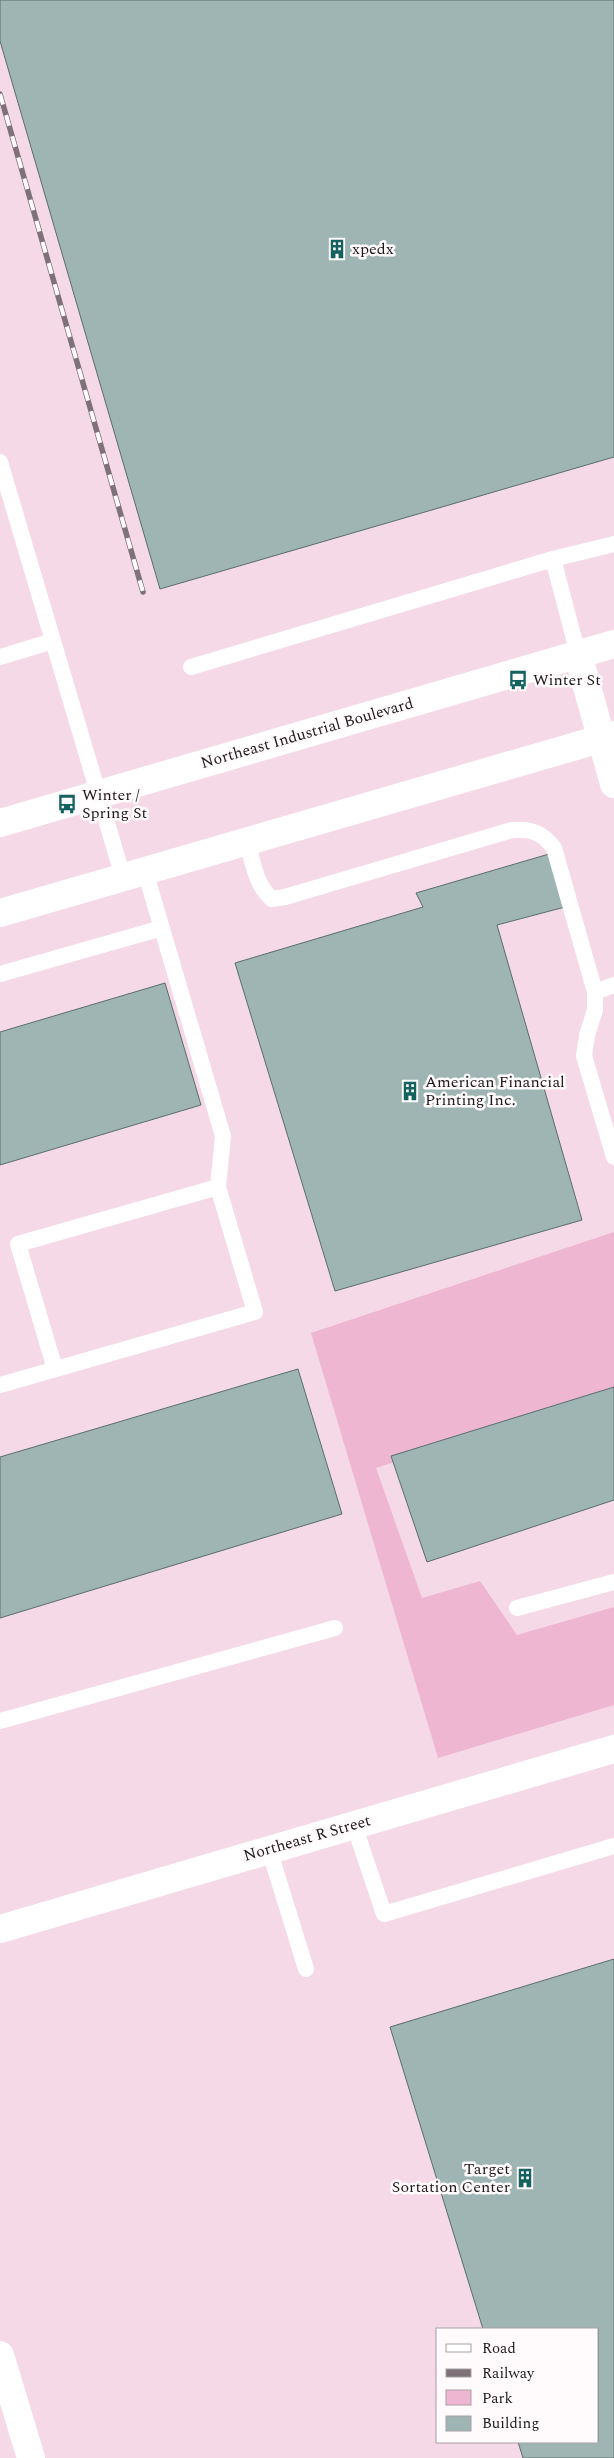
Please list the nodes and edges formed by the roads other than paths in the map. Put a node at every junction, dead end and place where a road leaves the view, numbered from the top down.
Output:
1 (0, 462) edge
2 (614, 544) edge
3 (553, 559) junction
4 (53, 641) junction
5 (614, 644) edge
6 (578, 654) junction
7 (0, 657) edge
8 (191, 667) dead end
9 (607, 737) edge
10 (614, 784) edge
11 (98, 795) junction
12 (0, 823) edge
13 (247, 841) junction
14 (134, 874) junction
15 (0, 913) edge
16 (162, 928) junction
17 (0, 974) edge
18 (614, 985) edge
19 (595, 992) junction
20 (614, 1157) edge
21 (218, 1187) junction
22 (55, 1370) junction
23 (0, 1385) edge
24 (614, 1582) edge
25 (517, 1608) dead end
26 (335, 1628) dead end
27 (0, 1721) edge
28 (614, 1749) edge
29 (354, 1825) junction
30 (614, 1846) edge
31 (269, 1849) junction
32 (0, 1928) edge
33 (306, 1969) dead end
34 (0, 2355) edge
35 (4, 2386) edge
36 (28, 2457) edge

1 - 4 lane
2 - 3 lane
3 - 6 lane
3 - 8 lane
4 - 7 lane
4 - 11 lane
5 - 6 street, Northeast Industrial Boulevard
6 - 9 street
6 - 11 street, Northeast Industrial Boulevard
9 - 10 street
9 - 13 street
11 - 12 street, Northeast Industrial Boulevard
11 - 14 lane
13 - 14 street
13 - 19 lane
14 - 15 street
14 - 16 lane
16 - 17 lane
16 - 21 lane
18 - 19 lane
19 - 20 lane
21 - 22 lane
21 - 22 lane
22 - 23 lane
24 - 25 lane
26 - 27 lane
28 - 29 street, Northeast R Street
29 - 30 lane
29 - 31 street, Northeast R Street
31 - 32 street, Northeast R Street
31 - 33 lane
34 - 35 street
35 - 36 street

